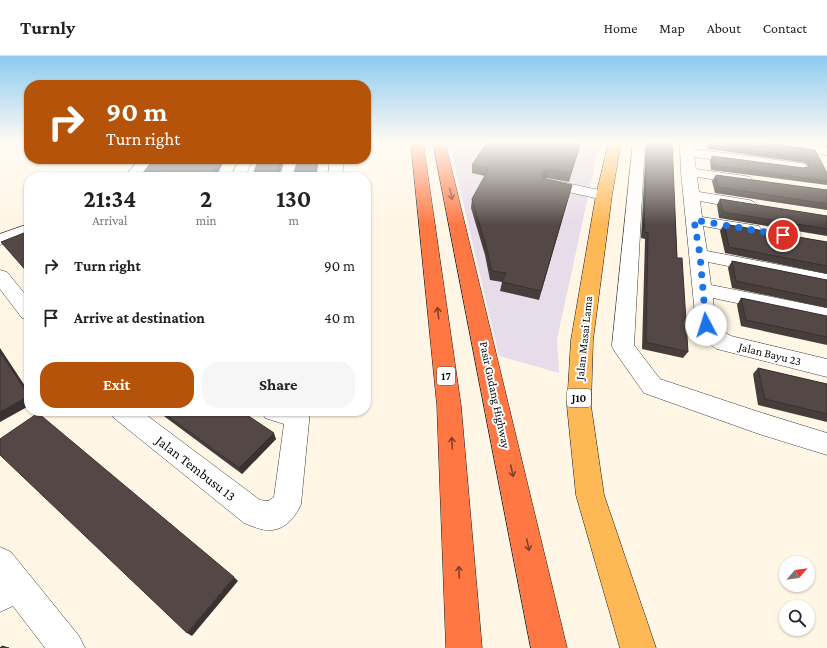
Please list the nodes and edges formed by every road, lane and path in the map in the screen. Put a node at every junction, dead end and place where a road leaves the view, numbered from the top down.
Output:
1 (420, 170) edge
2 (445, 170) edge
3 (609, 170) edge
4 (637, 170) edge
5 (688, 172) joint
6 (757, 182) edge
7 (547, 183) edge
8 (604, 195) junction
9 (691, 195) junction
10 (761, 206) edge
11 (694, 220) junction
12 (24, 231) edge
13 (764, 232) edge
14 (0, 240) edge
15 (700, 255) junction
16 (0, 276) edge
17 (827, 280) edge
18 (703, 290) junction
19 (24, 303) edge
20 (827, 315) edge
21 (827, 368) edge
22 (129, 416) edge
23 (290, 416) edge
24 (827, 444) edge
25 (4, 579) edge
26 (67, 648) edge
27 (464, 648) edge
28 (549, 648) edge
29 (638, 648) edge

27 -> 1 highway, 17
2 -> 28 highway, Pasir Gudang Highway
3 - 8 main road, Jalan Masai Lama / J10
4 - 24 street
5 - 6 street
5 - 9 street
7 - 8 street
8 - 29 main road, Jalan Masai Lama / J10
9 - 10 street
9 - 11 street
11 - 13 street
11 - 15 street
12 - 14 street
15 - 17 street
15 - 18 street
16 - 19 street
18 - 20 street
18 - 21 street, Jalan Bayu 23
22 - 23 street, Jalan Tembusu 13
25 - 26 street

